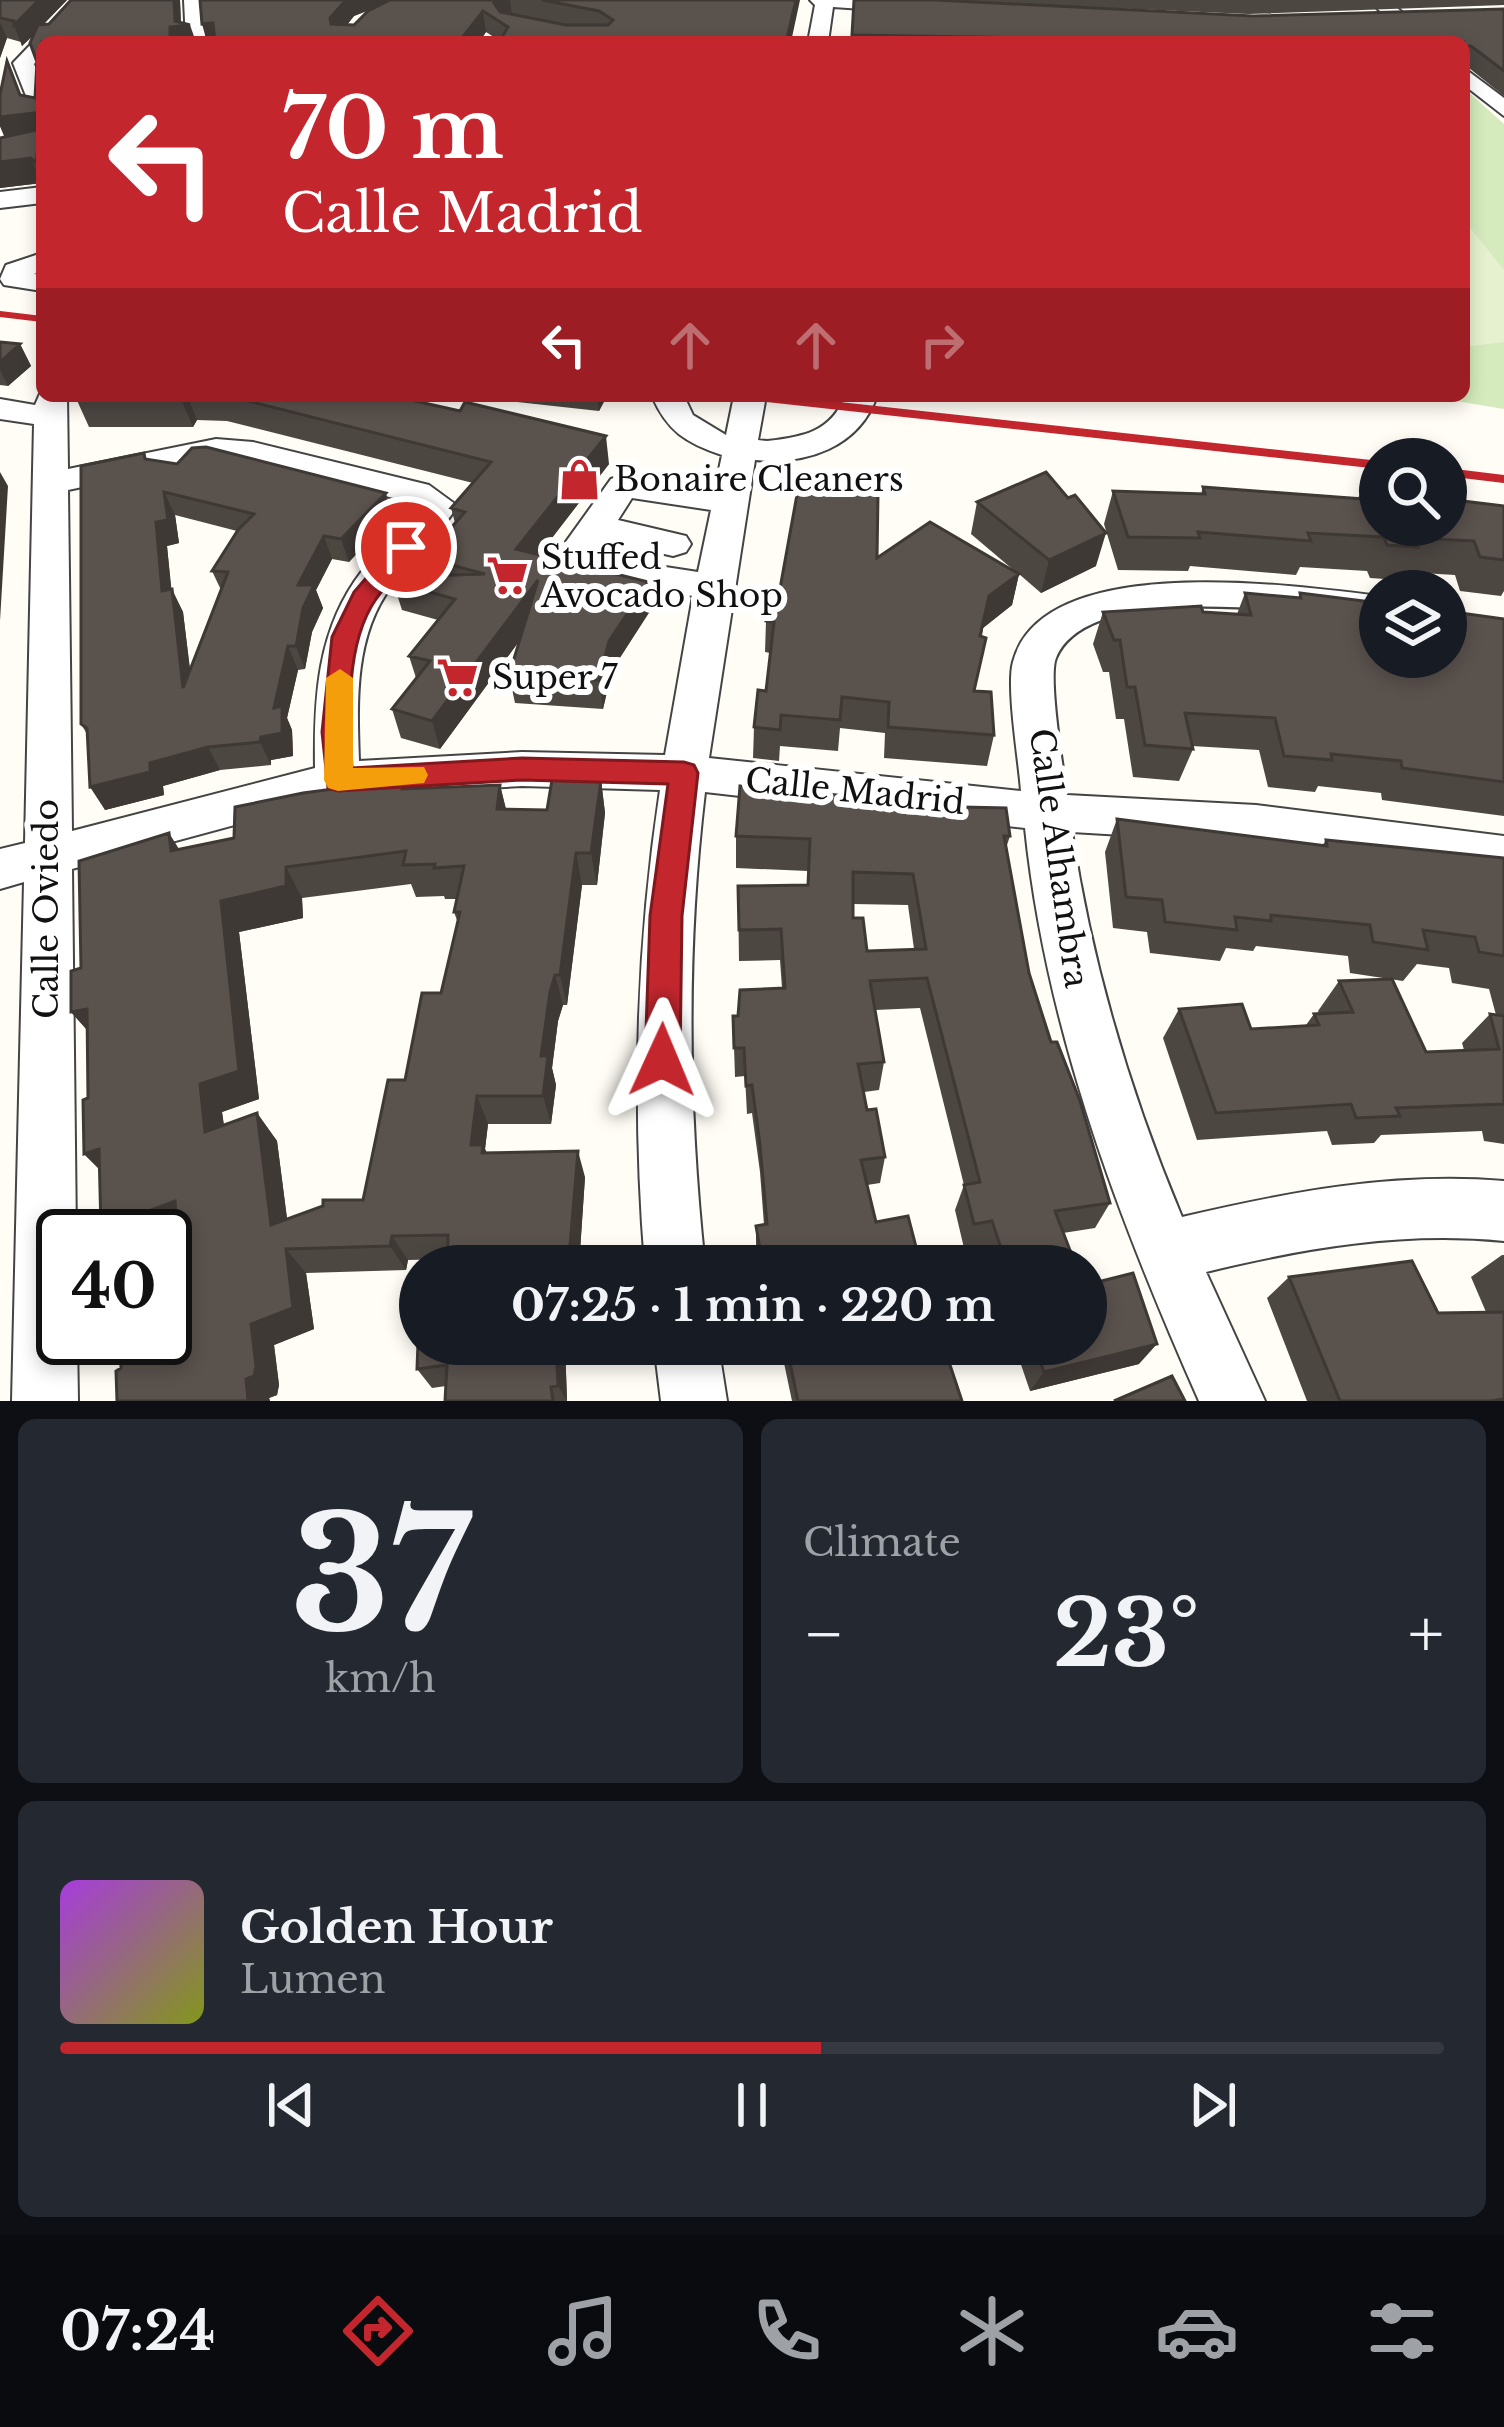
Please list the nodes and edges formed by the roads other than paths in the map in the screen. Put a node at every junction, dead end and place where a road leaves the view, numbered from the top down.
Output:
1 (82, 0) edge
2 (193, 0) edge
3 (823, 0) edge
4 (1376, 0) edge
5 (934, 7) edge
6 (1444, 20) edge
7 (1361, 22) edge
8 (1405, 23) junction
9 (40, 36) edge
10 (196, 36) edge
11 (819, 36) edge
12 (1419, 36) edge
13 (22, 52) edge
14 (1470, 80) edge
15 (30, 99) edge
16 (1504, 109) edge
17 (36, 196) edge
18 (0, 200) edge
19 (36, 263) edge
20 (36, 283) edge
21 (669, 402) edge
22 (749, 402) edge
23 (859, 402) edge
24 (50, 407) edge
25 (0, 409) edge
26 (740, 449) junction
27 (51, 483) junction
28 (731, 502) junction
29 (596, 526) junction
30 (673, 544) dead end
31 (716, 587) junction
32 (1359, 607) edge
33 (684, 773) junction
34 (338, 780) junction
35 (1049, 812) junction
36 (1504, 855) edge
37 (22, 862) edge
38 (1504, 1210) edge
39 (674, 1245) edge
40 (1163, 1252) junction
41 (689, 1365) edge
42 (45, 1401) edge
43 (694, 1401) edge
44 (1232, 1401) edge

1 - 9 street
2 - 10 street
3 - 5 street
3 - 11 street
4 - 8 street
6 - 8 street
7 - 8 street
8 - 12 street
13 - 15 street
14 - 16 street
17 - 18 street
19 - 20 street
21 - 26 street
22 - 26 street
23 - 26 street
24 - 25 street
24 - 27 street, Calle Oviedo
26 - 28 street
27 - 34 street
27 - 37 street, Calle Oviedo
28 - 29 street
28 - 31 street
29 - 30 street
29 - 31 street
31 - 33 street
32 - 35 street, Calle Alhambra
33 - 34 street, Calle Madrid
33 - 35 street, Calle Madrid
33 - 39 street
34 - 37 street, Calle Madrid
35 - 36 street, Calle Madrid
35 - 40 street, Calle Alhambra
37 - 42 street, Calle Oviedo
38 - 40 street
40 - 44 street, Calle Alhambra
41 - 43 street

